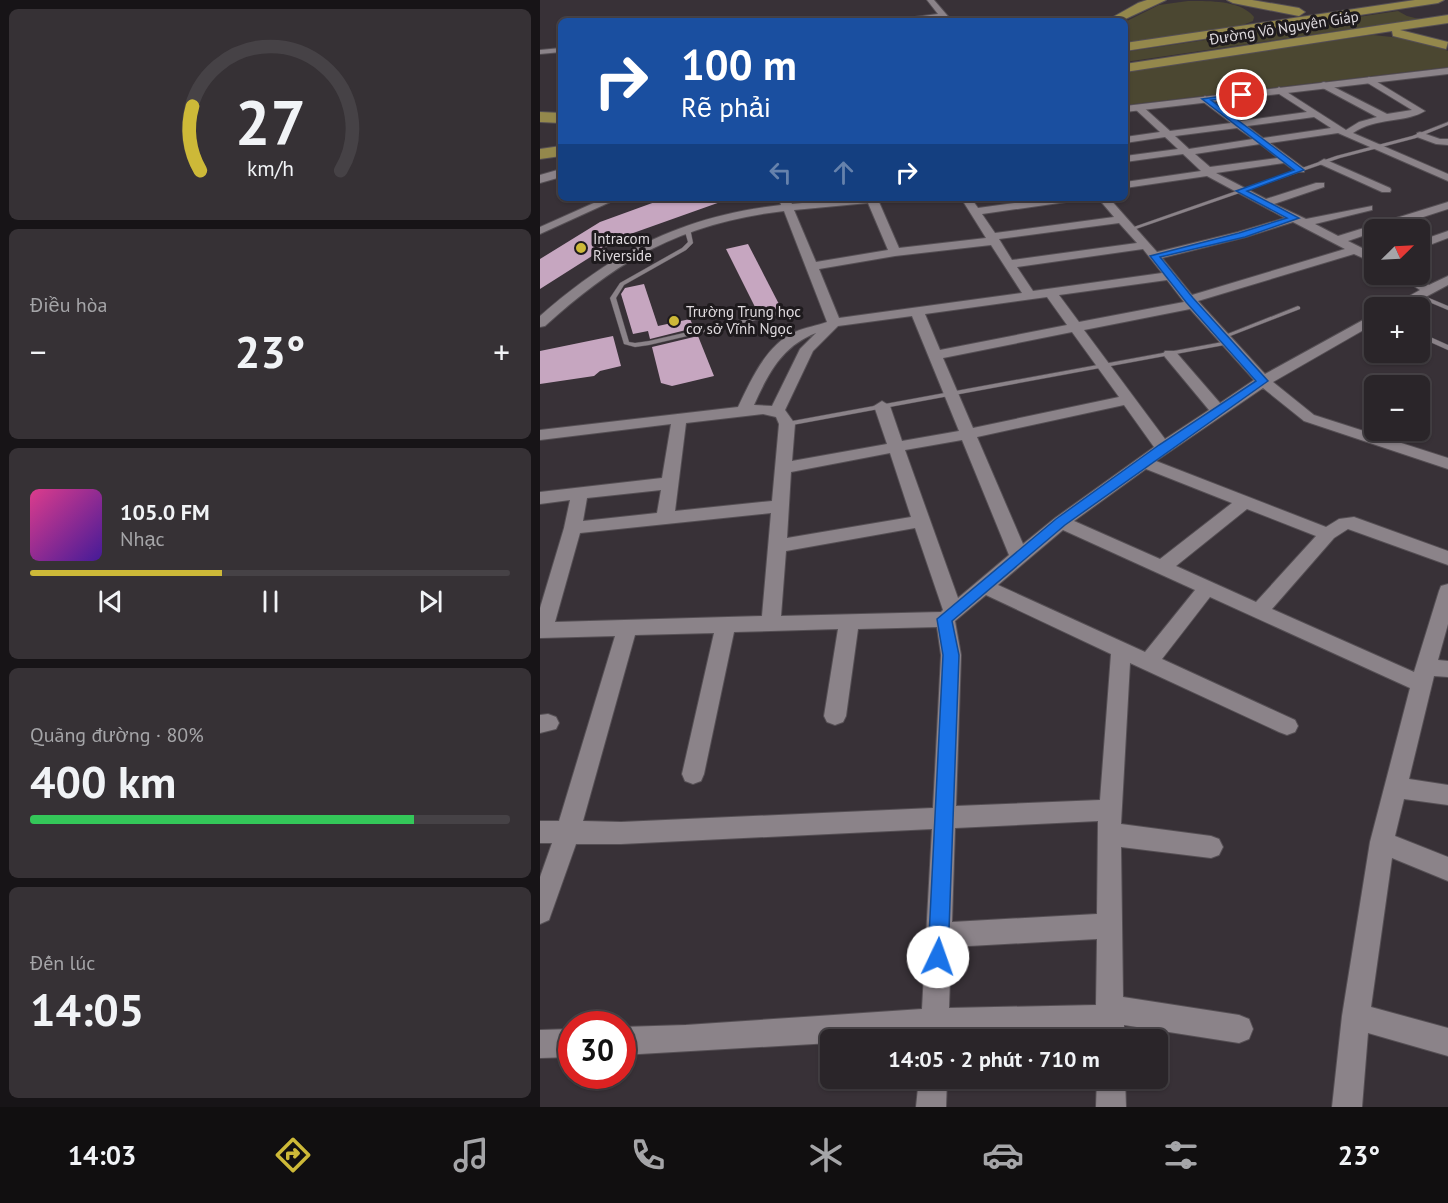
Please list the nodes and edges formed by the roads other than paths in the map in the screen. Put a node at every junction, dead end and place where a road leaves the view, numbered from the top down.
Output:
1 (930, 0) edge
2 (1160, 0) edge
3 (1220, 0) edge
4 (1233, 0) edge
5 (1438, 0) edge
6 (1391, 7) junction
7 (946, 18) edge
8 (1118, 18) edge
9 (1448, 20) edge
10 (1191, 37) junction
11 (1332, 38) junction
12 (1447, 46) edge
13 (1128, 47) edge
14 (558, 51) edge
15 (540, 52) edge
16 (1128, 68) edge
17 (1447, 71) edge
18 (1370, 80) junction
19 (1324, 85) junction
20 (1279, 90) junction
21 (1205, 99) junction
22 (1138, 107) junction
23 (1128, 109) edge
24 (1316, 114) junction
25 (540, 117) edge
26 (558, 118) edge
27 (1389, 118) junction
28 (1448, 123) edge
29 (1239, 125) junction
30 (1343, 132) junction
31 (1167, 135) junction
32 (1420, 135) junction
33 (1128, 140) edge
34 (1261, 141) junction
35 (1448, 142) edge
36 (1372, 147) junction
37 (558, 150) edge
38 (1185, 152) junction
39 (540, 153) edge
40 (1128, 159) edge
41 (1286, 160) junction
42 (1324, 162) junction
43 (1300, 170) junction
44 (1208, 172) junction
45 (558, 174) edge
46 (1448, 178) edge
47 (540, 179) edge
48 (1128, 184) edge
49 (1320, 185) dead end
50 (1386, 190) dead end
51 (1240, 191) junction
52 (607, 201) edge
53 (831, 201) edge
54 (878, 201) edge
55 (968, 201) edge
56 (1052, 201) edge
57 (1107, 201) edge
58 (785, 203) edge
59 (1265, 203) junction
60 (1448, 205) edge
61 (1368, 208) dead end
62 (975, 212) junction
63 (1300, 221) junction
64 (1127, 224) junction
65 (687, 228) junction
66 (540, 231) edge
67 (1448, 234) edge
68 (993, 239) junction
69 (1338, 240) junction
70 (1430, 241) edge
71 (1357, 249) junction
72 (1150, 251) junction
73 (895, 252) junction
74 (1364, 253) edge
75 (1009, 264) junction
76 (810, 267) junction
77 (1170, 276) junction
78 (1448, 280) edge
79 (1414, 285) edge
80 (1422, 292) junction
81 (1051, 293) junction
82 (1030, 296) junction
83 (1413, 297) edge
84 (1191, 302) junction
85 (1298, 308) dead end
86 (1448, 308) edge
87 (788, 310) dead end
88 (917, 312) junction
89 (540, 323) edge
90 (1364, 324) edge
91 (831, 325) junction
92 (1076, 329) junction
93 (1430, 339) edge
94 (1226, 340) junction
95 (1448, 348) edge
96 (1170, 354) junction
97 (934, 355) junction
98 (1102, 366) junction
99 (1263, 381) junction
100 (951, 394) junction
101 (1128, 400) junction
102 (882, 406) junction
103 (744, 411) junction
104 (1218, 411) junction
105 (782, 418) junction
106 (679, 420) junction
107 (967, 434) junction
108 (540, 435) edge
109 (896, 447) junction
110 (1163, 448) junction
111 (1144, 462) junction
112 (1448, 464) edge
113 (784, 468) junction
114 (670, 483) junction
115 (580, 493) junction
116 (540, 498) edge
117 (1244, 502) junction
118 (781, 506) junction
119 (665, 518) junction
120 (921, 521) junction
121 (1061, 522) junction
122 (573, 528) junction
123 (1329, 534) junction
124 (777, 546) junction
125 (1019, 557) junction
126 (1448, 558) edge
127 (1163, 567) junction
128 (985, 587) junction
129 (1207, 588) junction
130 (1448, 591) edge
131 (1259, 611) junction
132 (949, 616) junction
133 (849, 622) junction
134 (771, 624) junction
135 (726, 625) junction
136 (628, 626) junction
137 (542, 630) edge
138 (1121, 650) junction
139 (1148, 662) junction
140 (1432, 673) edge
141 (835, 716) dead end
142 (1287, 726) dead end
143 (693, 774) dead end
144 (1396, 787) junction
145 (1448, 795) edge
146 (1110, 810) junction
147 (944, 818) junction
148 (540, 832) edge
149 (568, 832) junction
150 (1109, 834) junction
151 (1382, 842) junction
152 (1211, 847) dead end
153 (1448, 869) edge
154 (540, 911) edge
155 (1110, 927) junction
156 (939, 935) junction
157 (1356, 1016) junction
158 (1110, 1022) edge
159 (935, 1029) edge
160 (974, 1029) edge
161 (1239, 1029) dead end
162 (820, 1035) edge
163 (636, 1041) edge
164 (1448, 1042) edge
165 (558, 1043) edge
166 (540, 1044) edge
167 (932, 1089) edge
168 (1111, 1089) edge
169 (931, 1107) edge
170 (1111, 1107) edge
171 (1347, 1107) edge

1 - 7 street
2 - 8 highway
3 - 10 highway
4 - 6 highway
5 - 6 highway, Đường Võ Nguyên Giáp
6 - 10 highway, Đường Võ Nguyên Giáp
9 - 11 highway, Đường Võ Nguyên Giáp
9 - 12 highway
10 - 13 highway, Đường Võ Nguyên Giáp
11 - 12 highway
11 - 16 highway, Đường Võ Nguyên Giáp
14 - 15 street
17 - 18 street
18 - 19 street
18 - 27 street
19 - 20 street
19 - 27 street
20 - 21 street
20 - 24 street
21 - 22 street
21 - 29 street
22 - 23 street
22 - 31 street
24 - 29 street
24 - 30 street
25 - 26 highway
27 - 30 street
28 - 32 lane
29 - 31 street
29 - 34 street
30 - 34 street
30 - 36 street
31 - 33 street
31 - 38 street
32 - 35 street
32 - 36 lane
34 - 38 street
34 - 41 street
36 - 42 lane
36 - 46 street
37 - 39 highway
38 - 40 street
38 - 44 street
41 - 43 street
41 - 44 street
42 - 43 lane
42 - 50 street
43 - 51 lane
44 - 48 street
44 - 51 street
45 - 47 street
49 - 59 street
51 - 59 street
51 - 64 lane
52 - 66 street
53 - 58 street
54 - 73 street
55 - 62 street
56 - 62 street
57 - 64 street
58 - 65 street
58 - 76 street
59 - 63 street
60 - 69 street
61 - 63 street
62 - 68 street
63 - 69 street
63 - 72 street
64 - 68 street
64 - 72 street
65 - 87 lane
65 - 89 street
67 - 70 street
68 - 73 street
68 - 75 street
69 - 71 street
71 - 74 street
71 - 84 street
72 - 75 street
72 - 77 street
73 - 76 street
75 - 82 street
76 - 91 street
77 - 81 street
77 - 84 street
78 - 80 street
79 - 80 street
80 - 83 street
80 - 86 lane
81 - 82 street
81 - 92 street
82 - 88 street
84 - 92 street
84 - 94 street
85 - 94 lane
88 - 91 street
88 - 97 street
90 - 99 street
91 - 103 street
91 - 105 street
92 - 97 street
92 - 98 street
93 - 95 lane
94 - 96 lane
94 - 99 street
96 - 98 lane
96 - 104 street
97 - 100 street
98 - 100 lane
98 - 101 street
99 - 104 street
99 - 112 street
100 - 102 lane
100 - 107 street
101 - 107 street
101 - 110 street
102 - 105 lane
102 - 109 street
103 - 105 street
103 - 106 street
104 - 110 street
105 - 113 street
106 - 108 street
106 - 114 street
107 - 109 street
107 - 125 street
109 - 113 street
109 - 120 street
110 - 111 street
111 - 117 street
111 - 121 street
113 - 118 street
114 - 115 street
114 - 119 street
115 - 116 street
115 - 122 street
117 - 123 street
117 - 127 street
118 - 119 street
118 - 124 street
119 - 122 street
120 - 124 street
120 - 132 street
121 - 125 street
121 - 127 street
122 - 137 street
123 - 126 street
123 - 131 street
124 - 134 street
125 - 128 street
127 - 129 street
128 - 132 street
128 - 138 street
129 - 131 street
129 - 139 street
130 - 140 street
131 - 140 street
132 - 133 street
132 - 147 street
133 - 134 street
133 - 141 street
134 - 135 street
135 - 136 street
135 - 143 street
136 - 137 street
136 - 149 street
138 - 139 street
138 - 146 street
139 - 142 street
140 - 144 street
144 - 145 street
144 - 151 street
146 - 147 street
146 - 150 street
147 - 149 street
147 - 156 street
148 - 149 street
149 - 154 street
150 - 152 street
150 - 155 street
151 - 153 street
151 - 157 street
155 - 156 street
155 - 158 street
156 - 159 street
157 - 164 street
157 - 171 street
158 - 160 street
158 - 161 street
162 - 163 street
165 - 166 street
167 - 169 street
168 - 170 street

